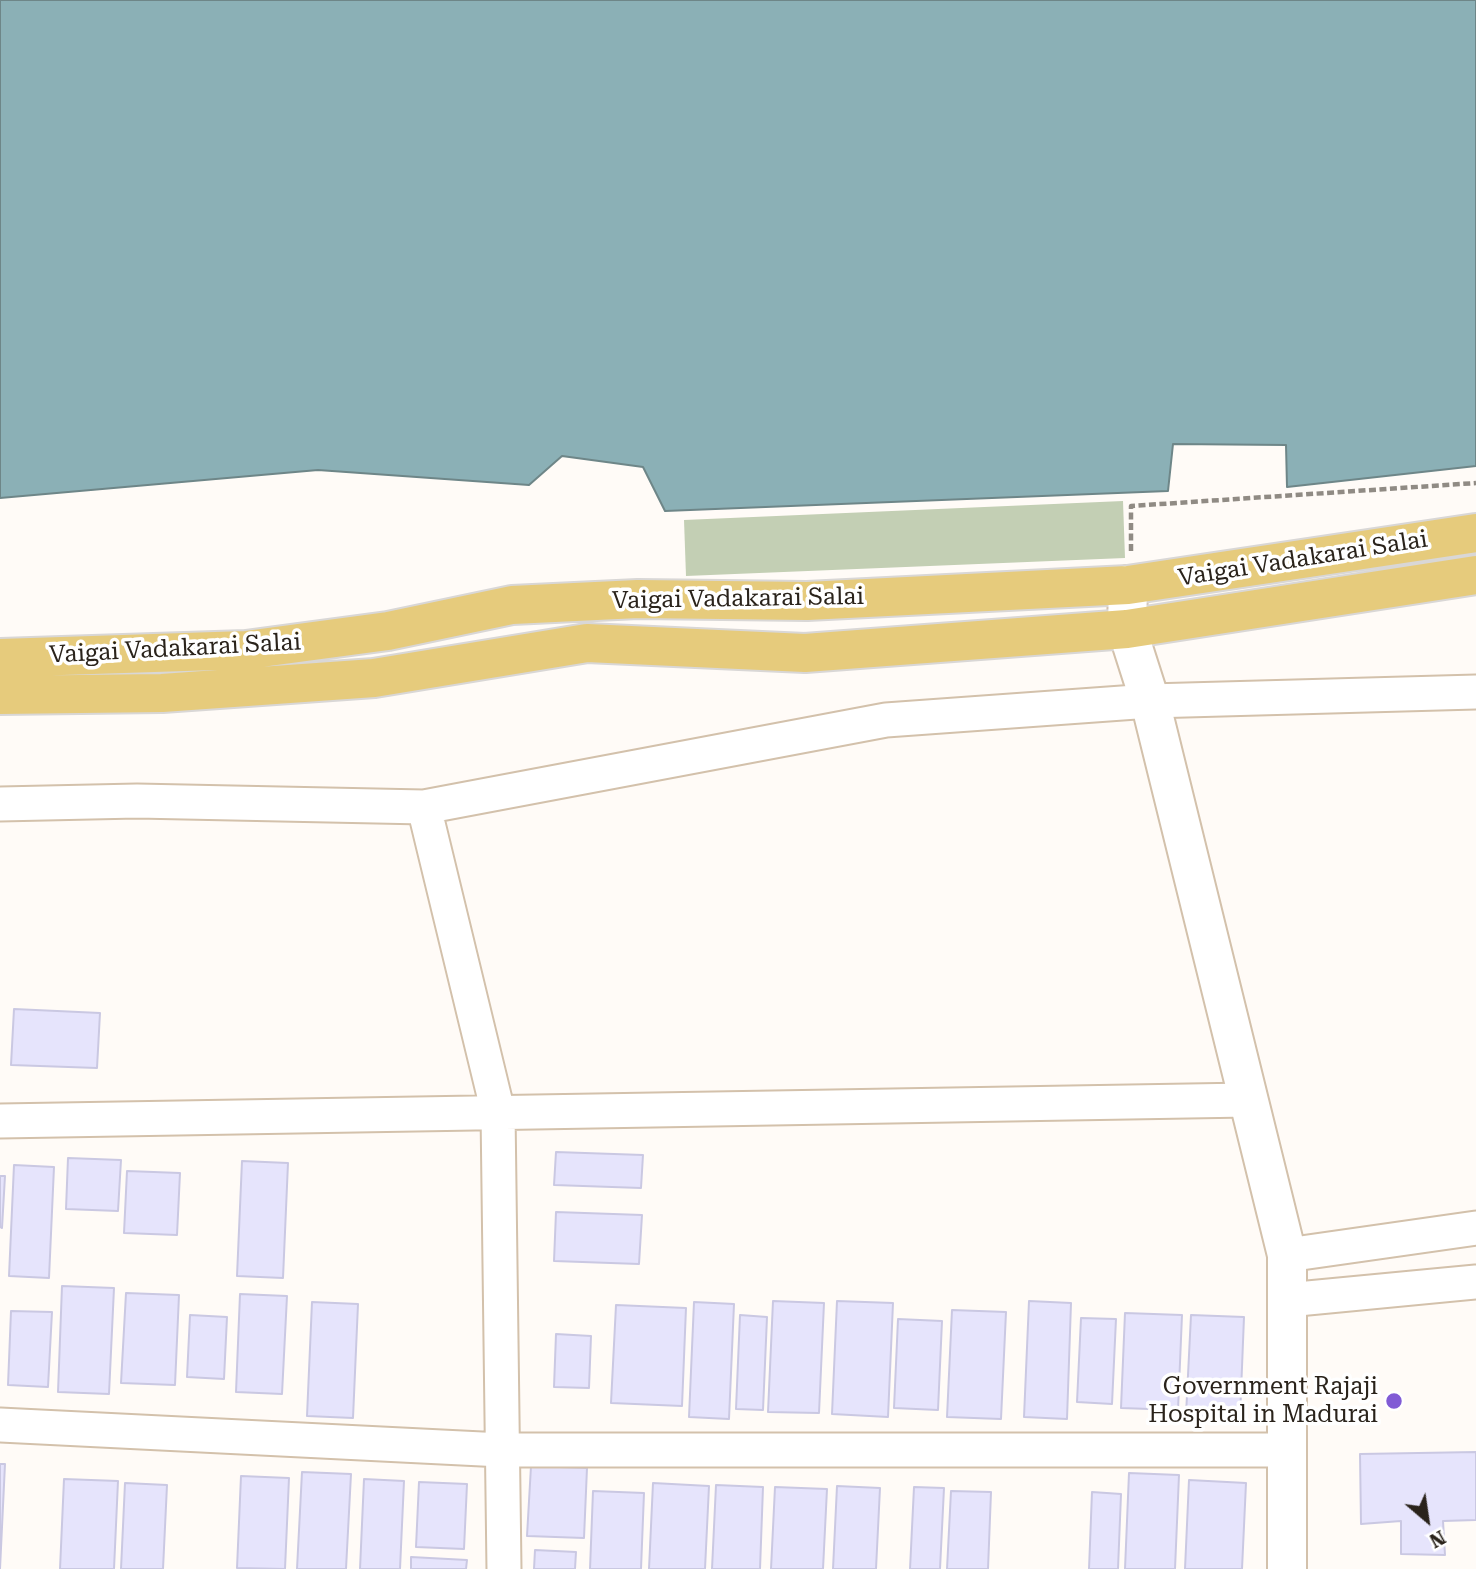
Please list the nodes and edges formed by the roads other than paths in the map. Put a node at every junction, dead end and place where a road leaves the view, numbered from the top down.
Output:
1 (1476, 533) edge
2 (1476, 575) edge
3 (1128, 585) junction
4 (1127, 629) junction
5 (0, 658) edge
6 (1476, 692) edge
7 (0, 695) edge
8 (1150, 701) junction
9 (0, 804) edge
10 (424, 807) junction
11 (1248, 1100) junction
12 (498, 1112) junction
13 (0, 1121) edge
14 (1476, 1228) edge
15 (1287, 1255) junction
16 (1476, 1282) edge
17 (1287, 1300) junction
18 (0, 1425) edge
19 (502, 1450) junction
20 (1287, 1450) junction
21 (504, 1569) edge
22 (1287, 1569) edge

1 - 3 main road, Vaigai Vadakarai Salai
2 - 4 main road, Vaigai Vadakarai Salai
3 - 4 street
3 - 5 main road, Vaigai Vadakarai Salai
4 - 7 main road, Vaigai Vadakarai Salai
4 - 8 street
6 - 8 street
8 - 10 street
8 - 11 street
9 - 10 street
10 - 12 street
11 - 12 street
11 - 15 street
12 - 13 street
12 - 19 street
14 - 15 street
15 - 17 street
16 - 17 street
17 - 20 street
18 - 19 street
19 - 20 street
19 - 21 street
20 - 22 street

